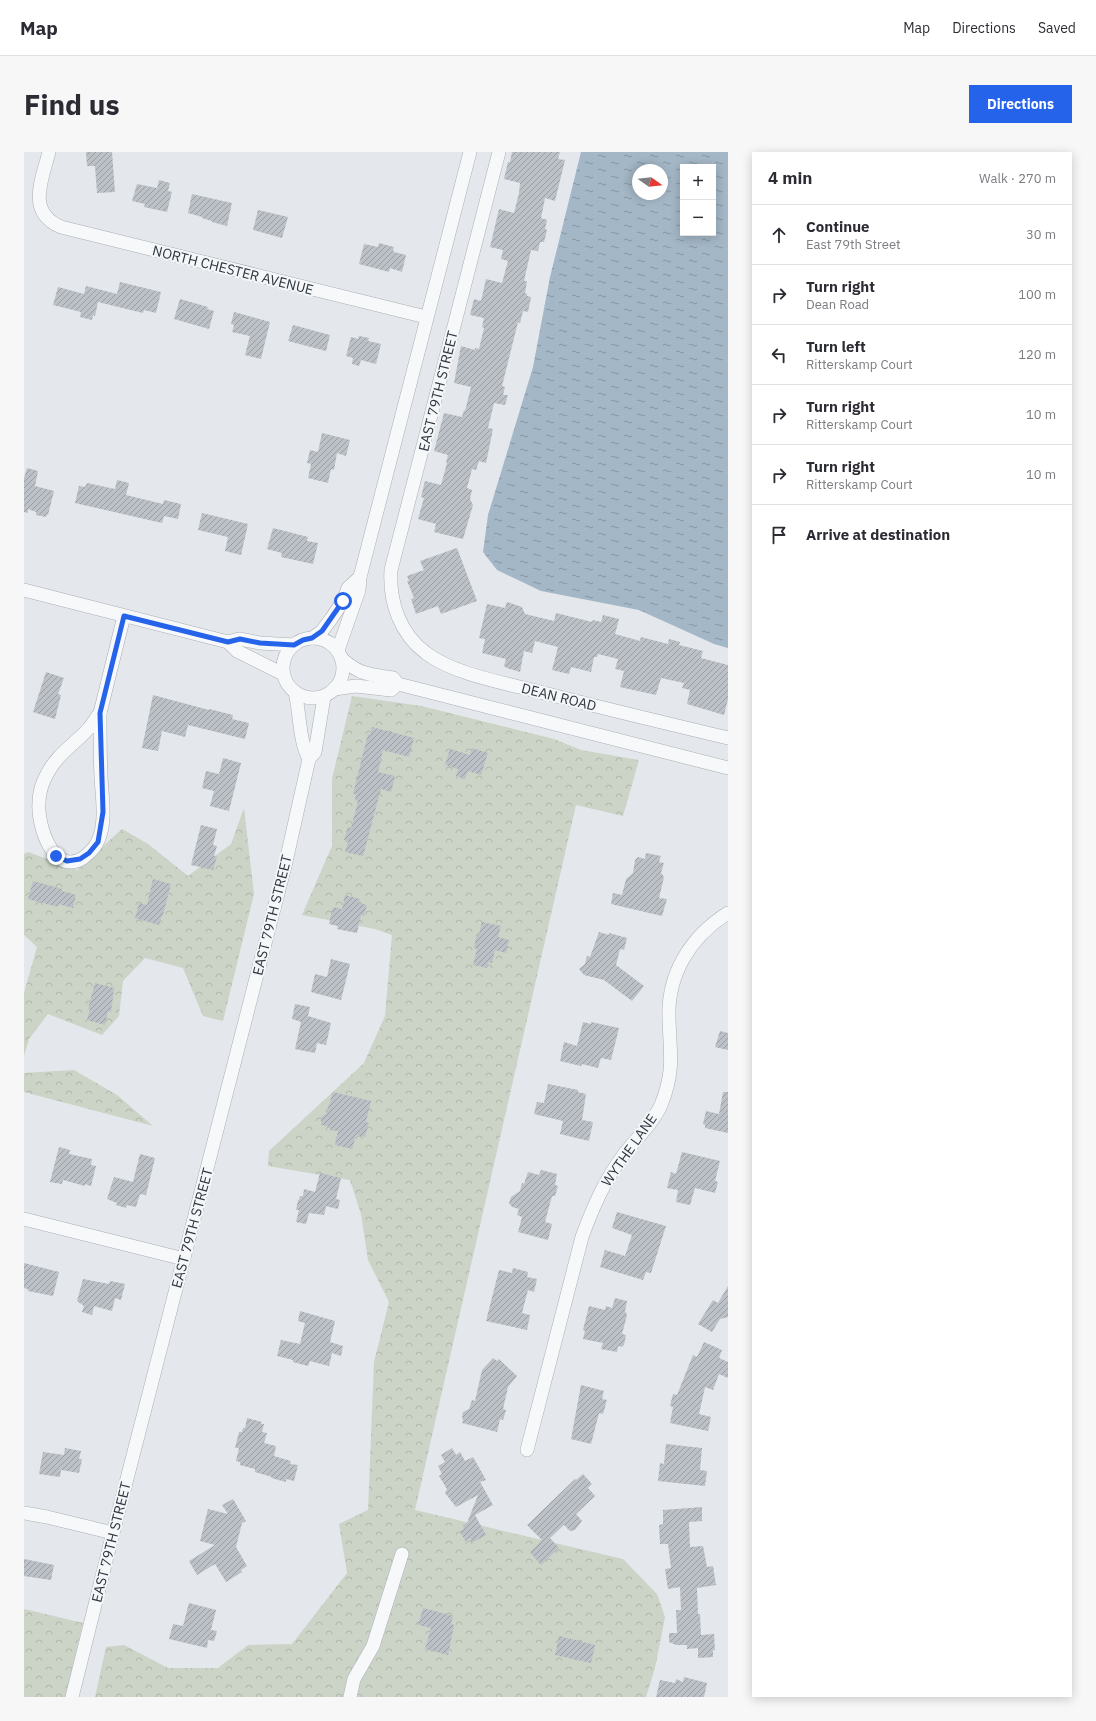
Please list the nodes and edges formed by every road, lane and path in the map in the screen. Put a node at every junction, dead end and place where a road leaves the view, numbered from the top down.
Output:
1 (49, 152) edge
2 (470, 152) edge
3 (499, 152) edge
4 (426, 317) junction
5 (360, 577) junction
6 (24, 590) edge
7 (124, 616) junction
8 (404, 629) joint
9 (312, 638) junction
10 (228, 642) junction
11 (294, 645) junction
12 (339, 654) junction
13 (283, 674) junction
14 (398, 684) junction
15 (295, 692) junction
16 (329, 693) junction
17 (100, 713) junction
18 (728, 738) edge
19 (310, 759) junction
20 (728, 768) edge
21 (728, 913) edge
22 (24, 1219) edge
23 (184, 1259) junction
24 (528, 1450) dead end
25 (24, 1513) edge
26 (113, 1533) junction
27 (402, 1554) dead end
28 (72, 1697) edge
29 (350, 1697) edge

1 - 4 street, NORTH CHESTER AVENUE
2 - 4 street, EAST 79TH STREET
3 - 8 street, EAST 79TH STREET
4 - 5 street, EAST 79TH STREET
5 - 9 street, EAST 79TH STREET
5 - 12 street, EAST 79TH STREET
6 - 7 street
7 - 10 street
7 - 17 street
8 - 18 street, DEAN ROAD
9 - 11 street
9 - 12 street
10 - 11 street
10 - 13 street
11 - 13 street
12 - 14 street, DEAN ROAD
12 - 16 street
13 - 15 street
14 - 16 street, DEAN ROAD
14 - 20 street, DEAN ROAD
15 - 16 street
15 - 19 street
16 - 19 street, EAST 79TH STREET
17 - 17 street
19 - 23 street, EAST 79TH STREET
21 - 24 street, WYTHE LANE
22 - 23 street
23 - 26 street, EAST 79TH STREET
25 - 26 street
26 - 28 street, EAST 79TH STREET
27 - 29 street

